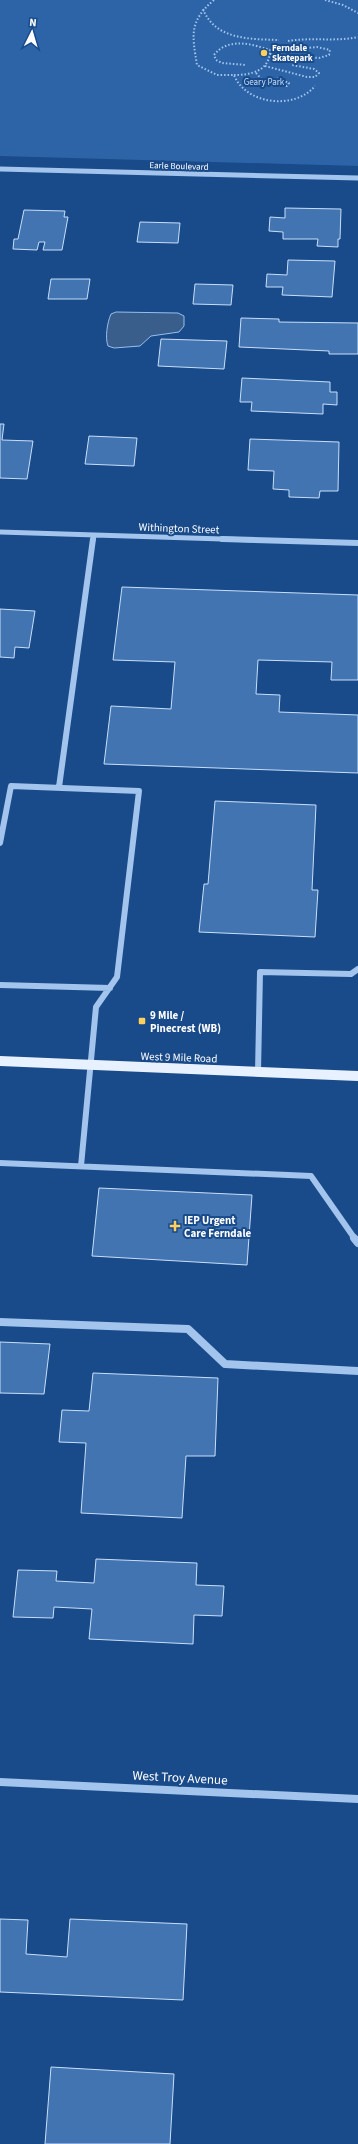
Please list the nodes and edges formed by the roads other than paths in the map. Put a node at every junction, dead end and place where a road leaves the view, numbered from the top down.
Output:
1 (0, 169) edge
2 (358, 178) edge
3 (0, 532) edge
4 (94, 535) junction
5 (358, 543) edge
6 (58, 786) junction
7 (0, 843) edge
8 (358, 969) edge
9 (0, 985) edge
10 (110, 988) junction
11 (0, 1061) edge
12 (90, 1065) junction
13 (258, 1072) junction
14 (358, 1076) edge
15 (0, 1163) edge
16 (81, 1166) junction
17 (358, 1243) edge
18 (0, 1322) edge
19 (358, 1371) edge
20 (0, 1782) edge
21 (358, 1799) edge

1 - 2 street, Earle Boulevard
3 - 4 street, Withington Street
4 - 5 street, Withington Street
4 - 6 street
6 - 7 street
6 - 10 street
8 - 13 street
9 - 10 street
10 - 12 street
11 - 12 main road, West 9 Mile Road
12 - 13 main road, West 9 Mile Road
12 - 16 street
13 - 14 main road, West 9 Mile Road
15 - 16 street
16 - 17 street
18 - 19 street
20 - 21 street, West Troy Avenue

